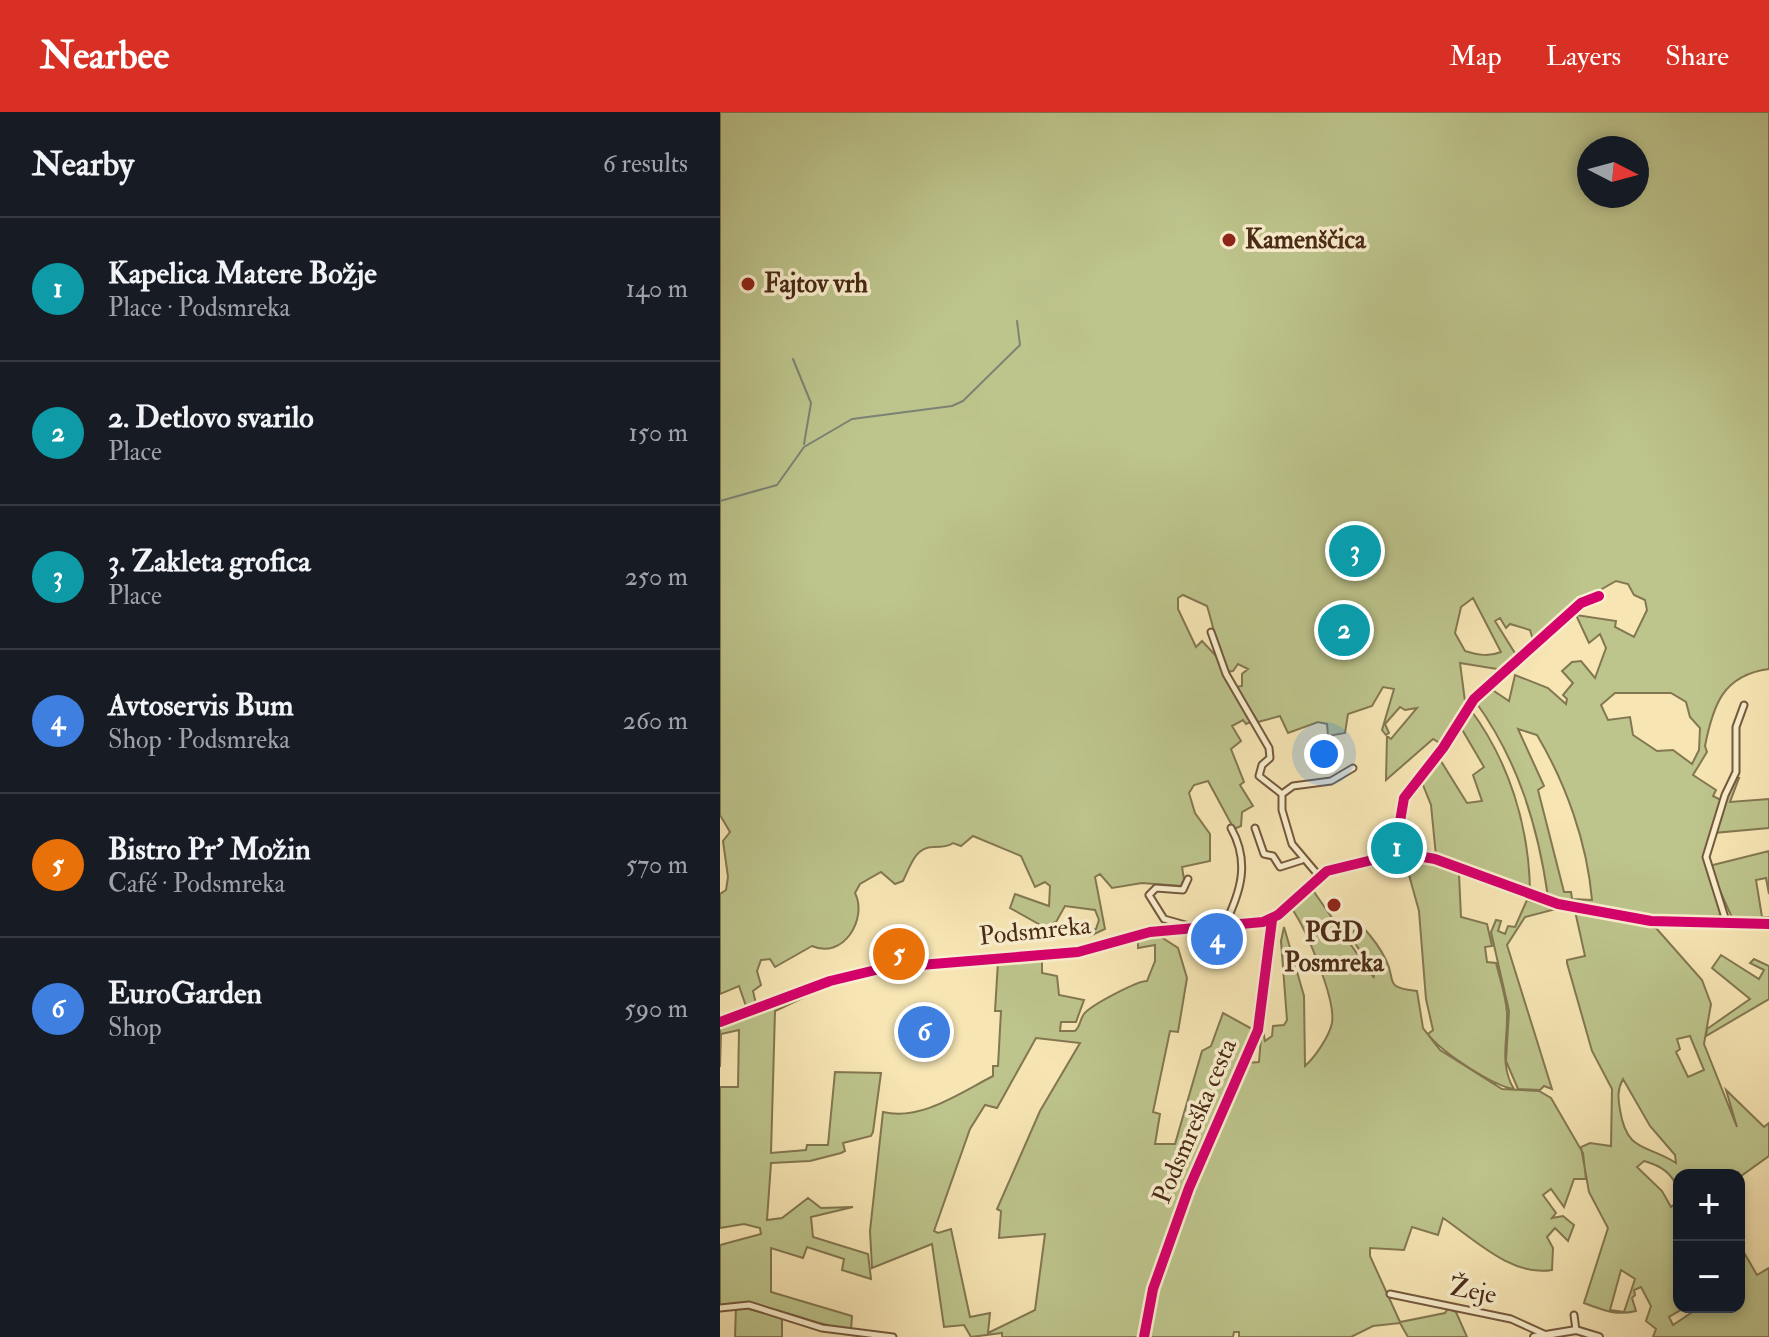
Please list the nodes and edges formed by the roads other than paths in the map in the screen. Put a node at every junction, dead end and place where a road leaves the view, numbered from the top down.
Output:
1 (1599, 596) dead end
2 (1211, 632) dead end
3 (1744, 705) dead end
4 (1353, 768) dead end
5 (1282, 794) junction
6 (1231, 828) dead end
7 (1255, 828) dead end
8 (1389, 855) junction
9 (1303, 859) junction
10 (1319, 876) junction
11 (1188, 879) dead end
12 (1272, 920) junction
13 (1225, 924) junction
14 (1727, 924) junction
15 (1769, 924) edge
16 (1189, 926) junction
17 (720, 1022) edge
18 (1390, 1294) dead end
19 (720, 1308) edge
20 (1574, 1315) dead end
21 (1576, 1330) junction
22 (1544, 1334) junction
23 (893, 1337) edge
24 (1144, 1337) edge
25 (1534, 1337) edge
26 (1599, 1337) edge

1 - 8 street
2 - 5 street
3 - 14 street
4 - 5 street
5 - 9 street
6 - 13 street
7 - 9 street
8 - 10 street
8 - 14 street
9 - 10 street
10 - 12 street
11 - 16 street
12 - 13 street, Podsmreka
12 - 24 street, Podsmreška cesta
13 - 16 street, Podsmreka
14 - 15 street
16 - 17 street, Podsmreka
18 - 22 street, Žeje
19 - 23 street
20 - 21 street
21 - 22 street
21 - 26 street
22 - 25 street

